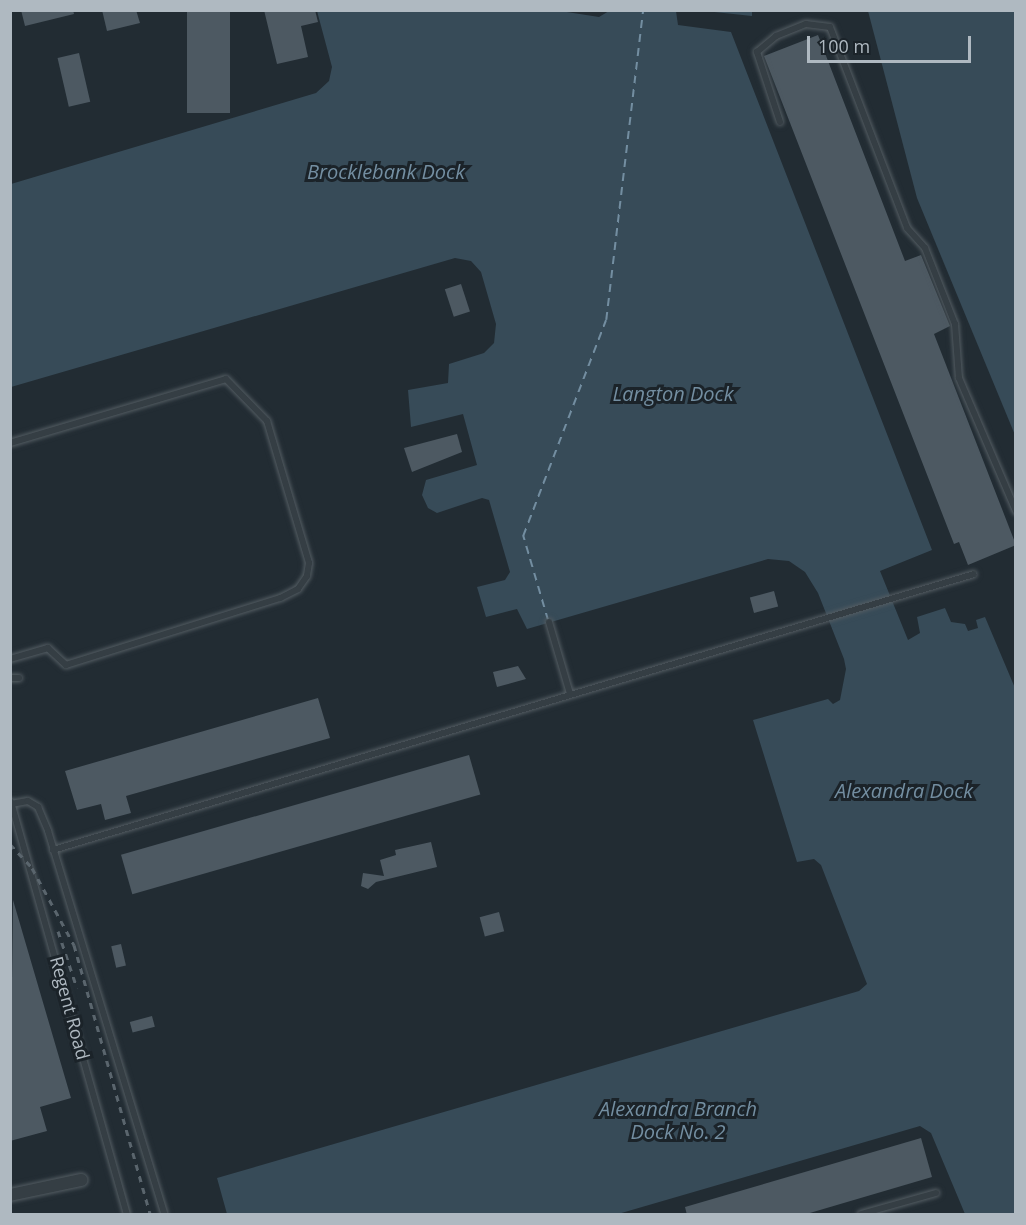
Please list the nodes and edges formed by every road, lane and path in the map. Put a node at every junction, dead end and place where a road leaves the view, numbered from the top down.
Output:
1 (780, 123) dead end
2 (10, 443) edge
3 (1016, 511) edge
4 (974, 574) dead end
5 (549, 622) dead end
6 (10, 659) edge
7 (10, 678) edge
8 (19, 678) dead end
9 (570, 694) junction
10 (11, 803) edge
11 (52, 850) junction
12 (81, 1180) dead end
13 (936, 1193) dead end
14 (10, 1195) edge
15 (127, 1215) edge
16 (164, 1215) edge
17 (861, 1215) edge

1 - 3 lane
2 - 6 lane
4 - 9 lane
5 - 9 lane
7 - 8 lane
9 - 11 lane
10 - 11 lane
10 - 15 lane, Regent Road
11 - 16 lane
12 - 14 street
13 - 17 lane

